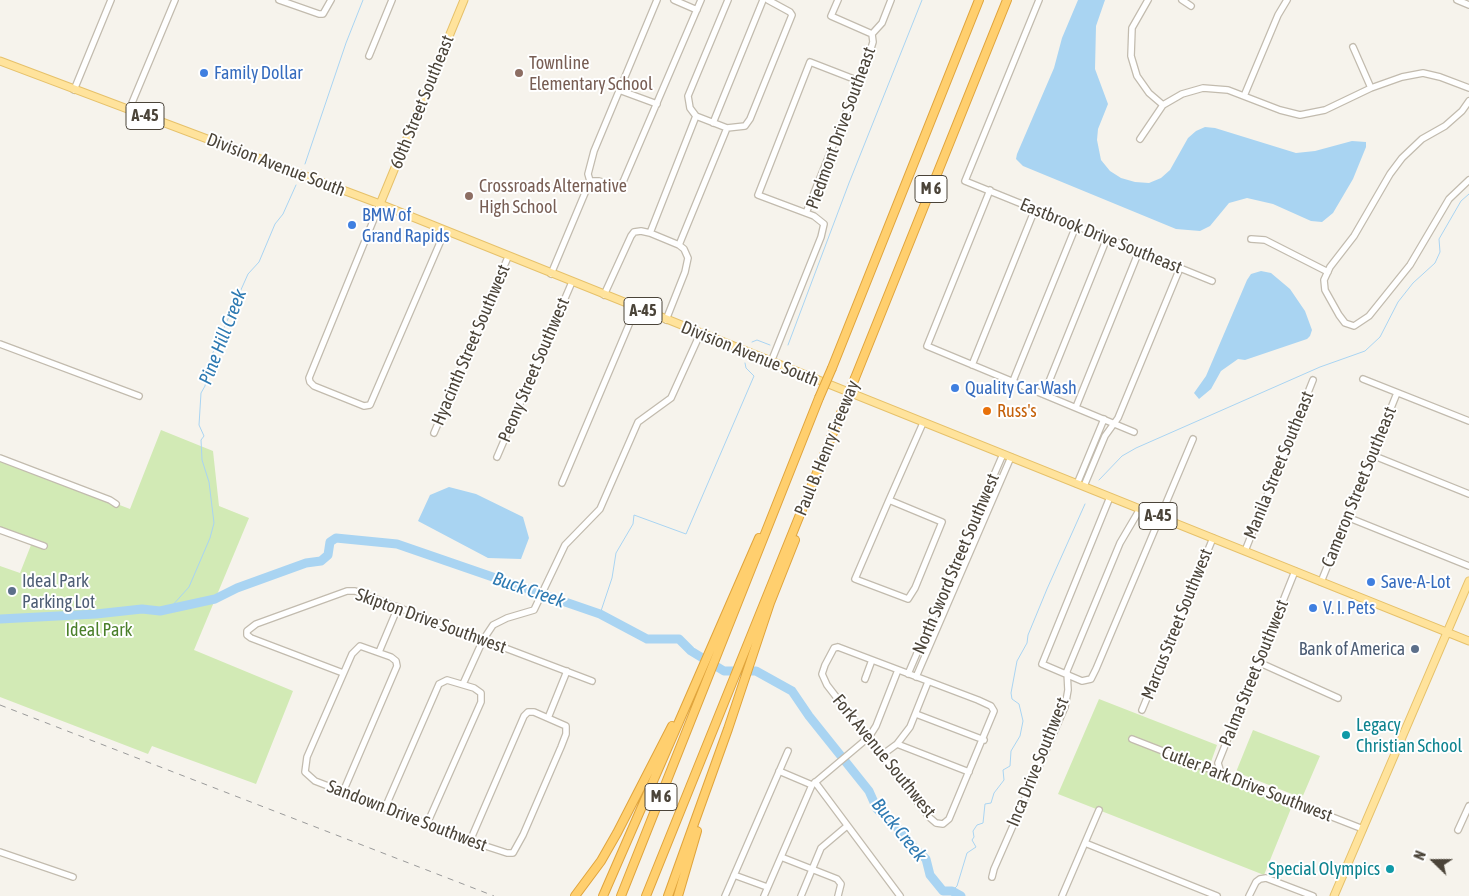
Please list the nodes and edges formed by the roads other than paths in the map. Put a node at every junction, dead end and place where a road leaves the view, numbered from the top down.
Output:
1 (111, 0) edge
2 (176, 0) edge
3 (279, 0) edge
4 (331, 0) edge
5 (392, 0) edge
6 (464, 0) edge
7 (657, 0) edge
8 (674, 0) edge
9 (701, 0) edge
10 (728, 0) edge
11 (763, 0) edge
12 (768, 0) edge
13 (784, 0) edge
14 (838, 0) edge
15 (891, 0) edge
16 (979, 0) edge
17 (1007, 0) edge
18 (1038, 0) edge
19 (1148, 0) edge
20 (1182, 0) edge
21 (1287, 0) edge
22 (1457, 0) edge
23 (1469, 5) edge
24 (1191, 6) dead end
25 (782, 7) junction
26 (697, 10) junction
27 (872, 34) junction
28 (1352, 47) dead end
29 (369, 56) dead end
30 (0, 61) edge
31 (859, 81) junction
32 (1371, 88) junction
33 (1469, 88) edge
34 (74, 90) junction
35 (619, 90) junction
36 (1244, 96) junction
37 (1469, 101) edge
38 (657, 104) junction
39 (1163, 105) junction
40 (129, 110) junction
41 (696, 116) junction
42 (713, 123) junction
43 (728, 128) junction
44 (1140, 139) dead end
45 (1469, 180) edge
46 (590, 181) junction
47 (990, 190) junction
48 (380, 204) junction
49 (1035, 209) junction
50 (806, 213) junction
51 (1076, 226) junction
52 (445, 231) junction
53 (650, 233) junction
54 (1107, 238) junction
55 (1252, 239) dead end
56 (679, 245) junction
57 (1139, 251) junction
58 (508, 257) junction
59 (1180, 268) junction
60 (1328, 272) junction
61 (551, 274) junction
62 (1212, 281) dead end
63 (572, 282) junction
64 (604, 295) junction
65 (636, 308) junction
66 (666, 320) junction
67 (700, 334) junction
68 (0, 344) edge
69 (771, 362) junction
70 (972, 364) junction
71 (1363, 379) dead end
72 (1313, 380) dead end
73 (1013, 381) junction
74 (1397, 392) junction
75 (1044, 394) junction
76 (139, 396) dead end
77 (1076, 407) junction
78 (1104, 419) junction
79 (1469, 421) edge
80 (923, 423) junction
81 (1114, 424) junction
82 (1134, 432) dead end
83 (434, 433) dead end
84 (1193, 439) dead end
85 (1003, 454) junction
86 (1372, 455) junction
87 (497, 457) dead end
88 (1011, 457) junction
89 (0, 458) edge
90 (562, 483) dead end
91 (1080, 485) junction
92 (1469, 494) edge
93 (1110, 497) junction
94 (889, 500) junction
95 (116, 504) dead end
96 (1140, 509) junction
97 (1160, 517) junction
98 (1347, 517) junction
99 (0, 530) edge
100 (1213, 538) junction
101 (44, 546) dead end
102 (1245, 551) junction
103 (1469, 566) edge
104 (1295, 571) junction
105 (1469, 580) edge
106 (1321, 582) junction
107 (740, 592) junction
108 (767, 602) junction
109 (398, 607) junction
110 (1448, 632) junction
111 (483, 640) junction
112 (1469, 641) edge
113 (379, 652) junction
114 (872, 660) junction
115 (1258, 662) junction
116 (898, 670) junction
117 (567, 672) junction
118 (343, 674) junction
119 (908, 674) junction
120 (1066, 675) junction
121 (916, 677) junction
122 (865, 679) dead end
123 (592, 681) dead end
124 (928, 682) junction
125 (463, 684) junction
126 (690, 693) junction
127 (1338, 698) dead end
128 (1142, 710) dead end
129 (916, 714) junction
130 (548, 718) junction
131 (728, 729) junction
132 (869, 737) junction
133 (984, 740) junction
134 (1132, 740) dead end
135 (897, 744) junction
136 (788, 751) dead end
137 (882, 755) junction
138 (779, 771) junction
139 (969, 772) junction
140 (1221, 774) junction
141 (813, 784) junction
142 (343, 792) junction
143 (1469, 806) edge
144 (385, 808) junction
145 (1099, 810) dead end
146 (427, 824) junction
147 (847, 826) junction
148 (1363, 829) junction
149 (1458, 830) dead end
150 (470, 842) junction
151 (1085, 843) junction
152 (0, 852) edge
153 (781, 857) junction
154 (813, 869) junction
155 (734, 875) junction
156 (73, 877) dead end
157 (992, 877) dead end
158 (767, 887) junction
159 (575, 896) edge
160 (603, 896) edge
161 (621, 896) edge
162 (646, 896) edge
163 (668, 896) edge
164 (678, 896) edge
165 (725, 896) edge
166 (764, 896) edge
167 (801, 896) edge
168 (838, 896) edge
169 (900, 896) edge
170 (1062, 896) edge
171 (1217, 896) edge
172 (1249, 896) edge
173 (1313, 896) edge
174 (1334, 896) edge

1 - 34 street
2 - 40 street
3 - 4 street
5 - 29 street
6 - 48 main road, 60th Street Southeast
7 - 35 street
8 - 26 street
9 - 26 street
10 - 41 street
11 - 42 street
12 - 25 street
13 - 25 street
14 - 27 street
15 - 27 street, Piedmont Drive Southeast
16 - 107 highway, Paul B. Henry Freeway / M 6, bridge
17 - 108 highway, Paul B. Henry Freeway / M 6, bridge
18 - 47 street, Eastbrook Drive Southeast
19 - 39 street
20 - 24 street
21 - 36 street
22 - 23 street
25 - 43 street
26 - 38 street
27 - 31 street, Piedmont Drive Southeast
28 - 32 street
30 - 34 main road, Division Avenue South / A-45
31 - 50 street, Piedmont Drive Southeast
31 - 50 street
32 - 33 street
32 - 36 street
34 - 40 main road, Division Avenue South / A-45
35 - 38 street
35 - 46 street
36 - 39 street
37 - 60 street
38 - 46 street
39 - 44 street
40 - 48 main road, Division Avenue South / A-45
41 - 42 street
41 - 53 street
42 - 43 street
43 - 56 street
45 - 60 street
46 - 61 street
47 - 49 street, Eastbrook Drive Southeast
47 - 70 street
48 - 52 main road, Division Avenue South / A-45
48 - 52 street
49 - 51 street, Eastbrook Drive Southeast
49 - 70 street
50 - 69 street, Piedmont Drive Southeast
51 - 54 street, Eastbrook Drive Southeast
51 - 73 street
52 - 58 main road, Division Avenue South / A-45
53 - 56 street
53 - 64 street
54 - 57 street, Eastbrook Drive Southeast
54 - 75 street
55 - 60 street
56 - 66 street
57 - 59 street, Eastbrook Drive Southeast
57 - 77 street
58 - 61 main road, Division Avenue South / A-45
58 - 83 street, Hyacinth Street Southwest
59 - 62 street, Eastbrook Drive Southeast
59 - 81 street
61 - 63 main road, Division Avenue South / A-45
63 - 64 main road, Division Avenue South / A-45
63 - 87 street, Peony Street Southwest
64 - 65 main road, Division Avenue South / A-45
65 - 66 main road, Division Avenue South / A-45
65 - 90 street
66 - 67 main road, Division Avenue South / A-45
67 - 69 main road, Division Avenue South / A-45
67 - 111 street
68 - 76 street
69 - 80 main road, Division Avenue South / A-45
70 - 73 street
71 - 74 street
72 - 102 street, Manila Street Southeast
73 - 75 street
74 - 79 street
74 - 86 street, Cameron Street Southeast
75 - 77 street
77 - 78 street
78 - 81 street
78 - 91 street
80 - 85 main road, Division Avenue South / A-45
80 - 94 street
81 - 82 street
81 - 91 street
84 - 97 street
85 - 88 main road, Division Avenue South / A-45
85 - 119 street, North Sword Street Southwest
86 - 92 street
86 - 98 street, Cameron Street Southeast
88 - 91 main road, Division Avenue South / A-45
88 - 121 street, North Sword Street Southwest
89 - 95 street
91 - 93 main road, Division Avenue South / A-45
93 - 96 main road, Division Avenue South / A-45
93 - 120 street
94 - 94 street
96 - 97 main road, Division Avenue South / A-45
96 - 120 street, Inca Drive Southwest
97 - 100 main road, Division Avenue South / A-45
97 - 120 street
98 - 103 street
98 - 106 street, Cameron Street Southeast
99 - 101 street
100 - 102 main road, Division Avenue South / A-45
100 - 128 street, Marcus Street Southwest
102 - 104 main road, Division Avenue South / A-45
104 - 106 main road, Division Avenue South / A-45
104 - 115 street, Palma Street Southwest
105 - 110 main road
106 - 110 main road, Division Avenue South / A-45
107 - 126 highway
107 - 161 highway, M 6
108 - 131 highway
108 - 162 highway, M 6
109 - 111 street, Skipton Drive Southwest
109 - 113 street
109 - 118 street, Skipton Drive Southwest
110 - 112 main road, Division Avenue South / A-45
110 - 148 main road
111 - 117 street, Skipton Drive Southwest
111 - 125 street
113 - 118 street
113 - 142 street
114 - 116 street
114 - 122 street
114 - 132 street, Fork Avenue Southwest
115 - 127 street
115 - 140 street, Palma Street Southwest
116 - 119 street
116 - 132 street, North Sword Street Southwest
117 - 123 street, Skipton Drive Southwest
117 - 130 street
118 - 142 street, Sandown Drive Southwest
119 - 121 street
120 - 157 street, Inca Drive Southwest
121 - 124 street
124 - 129 street
124 - 133 street
125 - 144 street
125 - 146 street
126 - 159 highway
126 - 160 highway
129 - 133 street
129 - 135 street
130 - 150 street
130 - 150 street, Sandown Drive Southwest
131 - 163 highway
131 - 164 highway
132 - 137 street, Fork Avenue Southwest
132 - 141 street, North Sword Street Southwest
133 - 139 street
134 - 140 street, Cutler Park Drive Southwest
135 - 137 street
135 - 139 street
136 - 138 street
137 - 139 street, Fork Avenue Southwest
138 - 141 street
138 - 155 street
140 - 148 street, Cutler Park Drive Southwest
141 - 147 street
141 - 153 street, North Sword Street Southwest
142 - 144 street, Sandown Drive Southwest
143 - 149 street
144 - 146 street, Sandown Drive Southwest
145 - 151 street
146 - 150 street, Sandown Drive Southwest
147 - 154 street
147 - 169 street
148 - 174 main road
151 - 170 street
151 - 171 street
152 - 156 street
153 - 154 street
153 - 158 street, North Sword Street Southwest
154 - 167 street
154 - 168 street
155 - 158 street
155 - 165 street
158 - 166 street, North Sword Street Southwest
172 - 173 street

